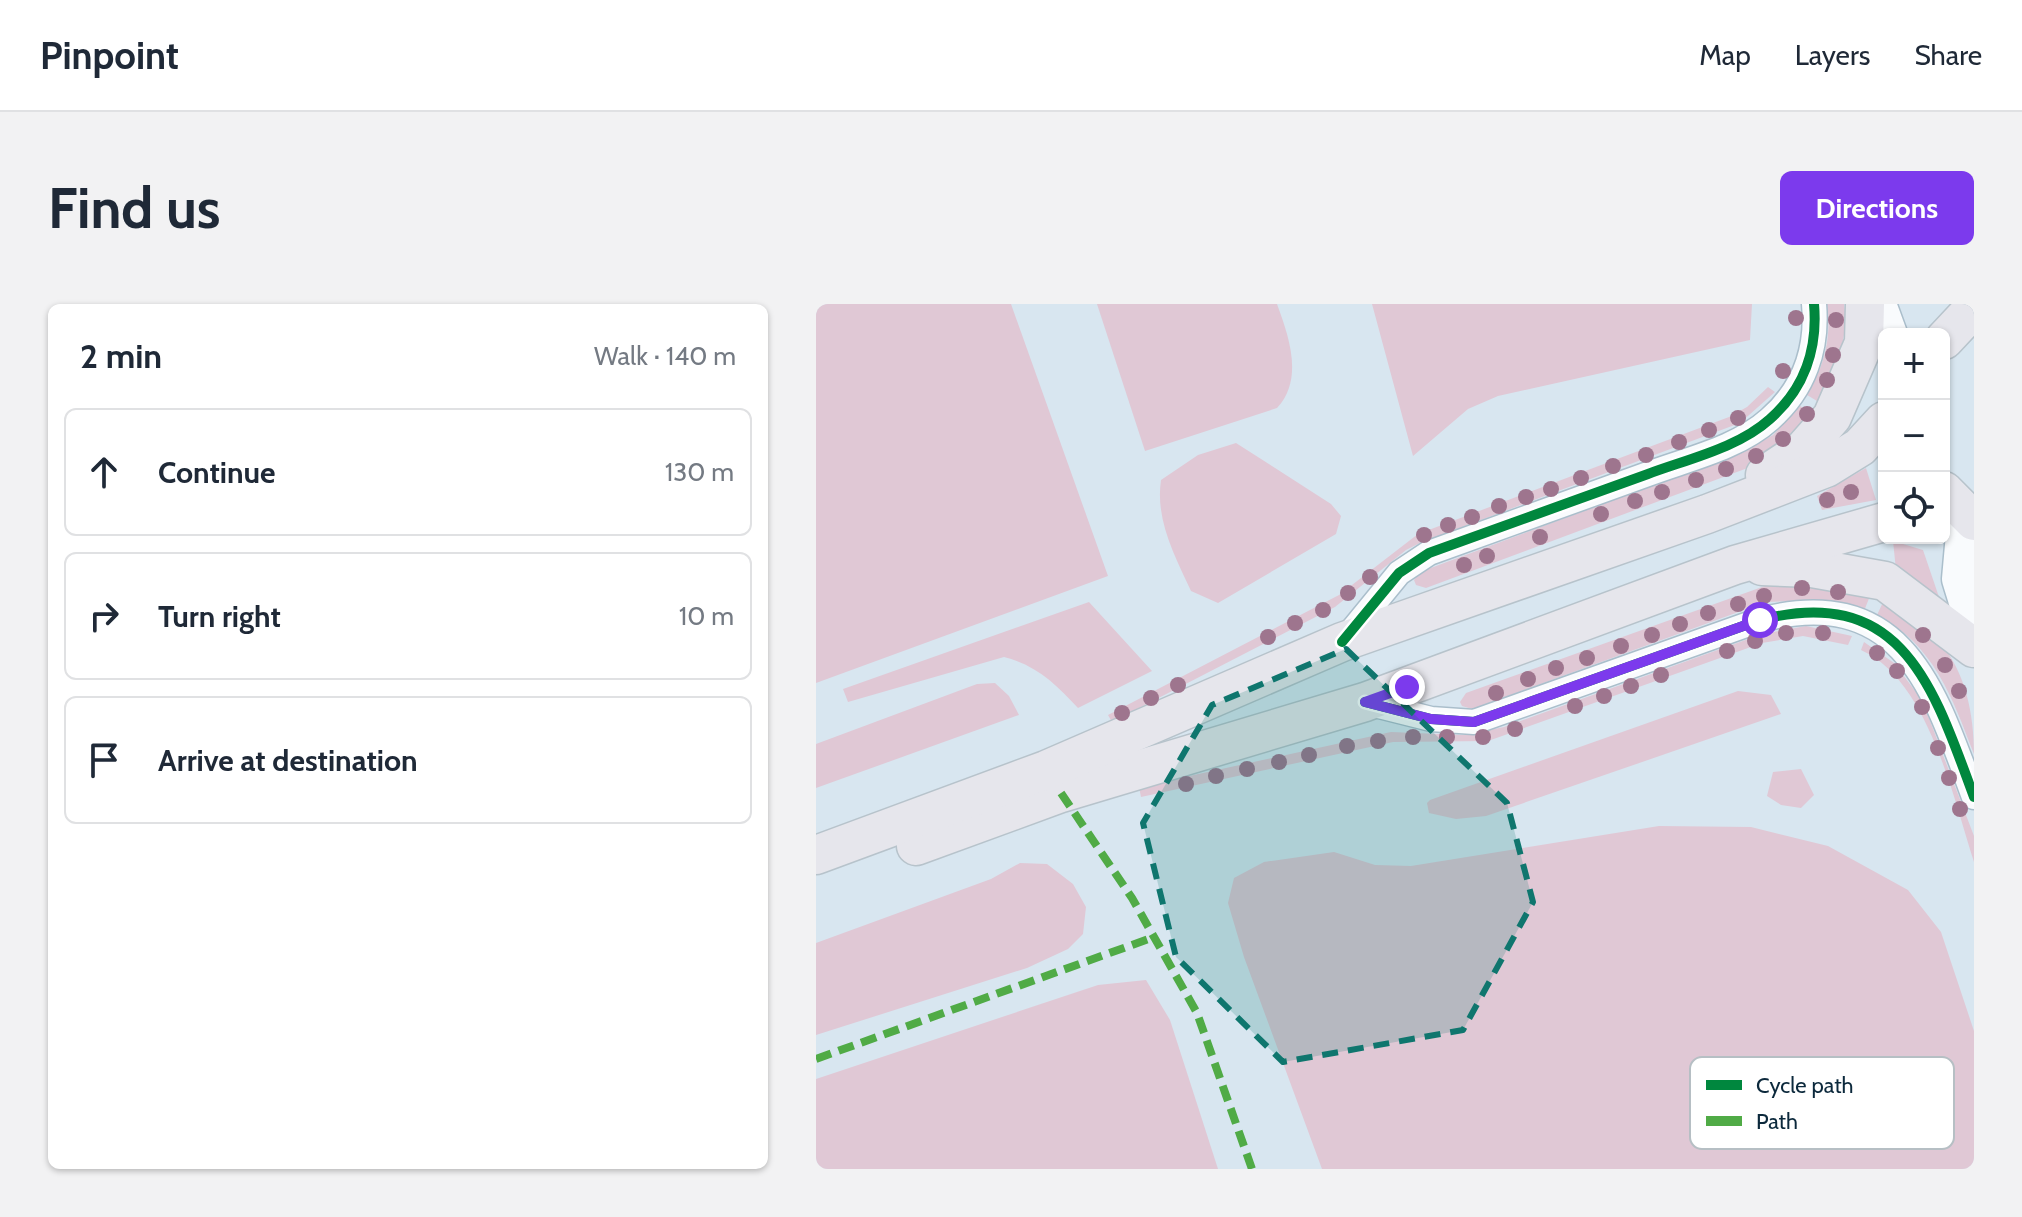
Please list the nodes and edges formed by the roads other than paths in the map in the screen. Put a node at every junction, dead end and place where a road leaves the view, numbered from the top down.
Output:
1 (1814, 304) edge
2 (1865, 304) edge
3 (1879, 304) edge
4 (1974, 308) edge
5 (1888, 328) edge
6 (1950, 334) edge
7 (1878, 428) edge
8 (1957, 508) edge
9 (1707, 514) junction
10 (1878, 524) edge
11 (1735, 565) junction
12 (1974, 628) edge
13 (1342, 642) junction
14 (1974, 648) edge
15 (1365, 702) junction
16 (1974, 797) edge
17 (816, 855) edge
18 (816, 882) edge

1 - 13 street
2 - 9 main road
3 - 5 main road
4 - 6 main road
7 - 9 main road
8 - 12 main road
9 - 13 main road
10 - 11 main road
11 - 14 main road
11 - 15 main road
13 - 17 main road
15 - 16 street
15 - 18 main road

